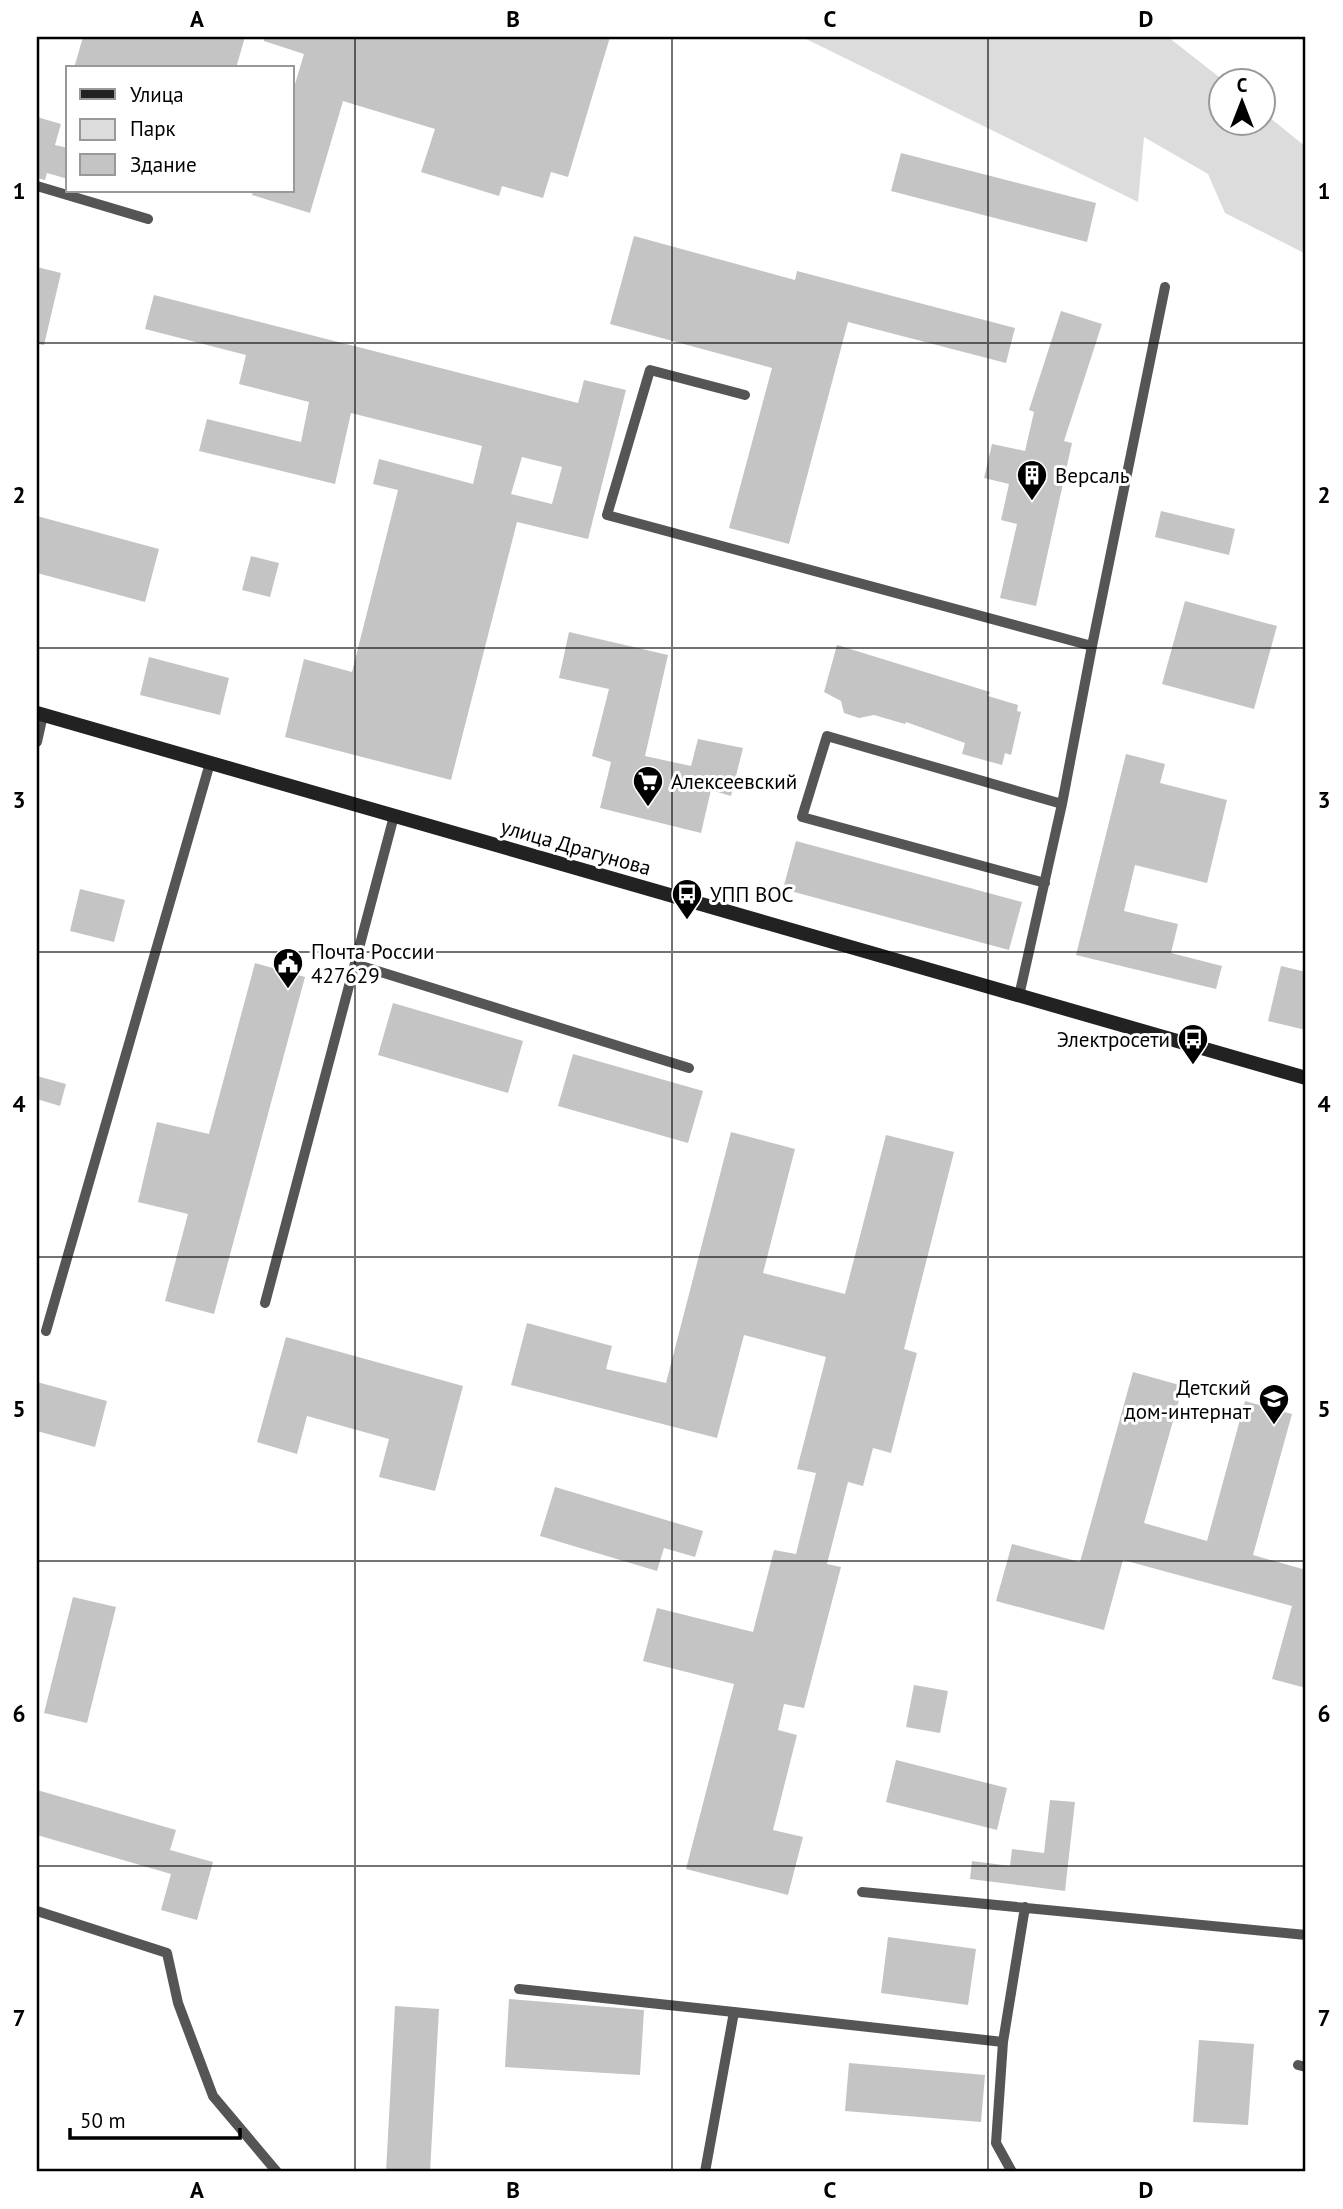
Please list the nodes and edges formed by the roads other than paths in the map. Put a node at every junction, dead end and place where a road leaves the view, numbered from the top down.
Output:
1 (37, 186) edge
2 (148, 219) dead end
3 (1165, 288) dead end
4 (745, 395) dead end
5 (1092, 646) junction
6 (40, 714) edge
7 (37, 741) edge
8 (210, 763) junction
9 (1062, 804) junction
10 (394, 816) junction
11 (1045, 883) junction
12 (355, 964) junction
13 (1019, 996) junction
14 (689, 1068) dead end
15 (1306, 1078) edge
16 (265, 1303) dead end
17 (46, 1331) dead end
18 (862, 1892) dead end
19 (1025, 1908) junction
20 (37, 1910) edge
21 (1306, 1935) edge
22 (519, 1989) dead end
23 (734, 2012) junction
24 (1003, 2042) junction
25 (277, 2172) edge
26 (705, 2172) edge
27 (1012, 2172) edge

1 - 2 lane
3 - 5 lane
4 - 5 lane
5 - 9 lane
6 - 7 lane
6 - 8 main road, улица Драгунова
8 - 10 main road, улица Драгунова
8 - 17 lane
9 - 11 lane
9 - 11 lane
10 - 12 lane
10 - 13 main road, улица Драгунова
11 - 13 lane
12 - 14 lane
12 - 16 lane
13 - 15 main road, улица Драгунова
18 - 19 lane
19 - 21 lane
19 - 24 lane
20 - 25 lane
22 - 23 lane
23 - 24 lane
23 - 26 lane
24 - 27 lane

